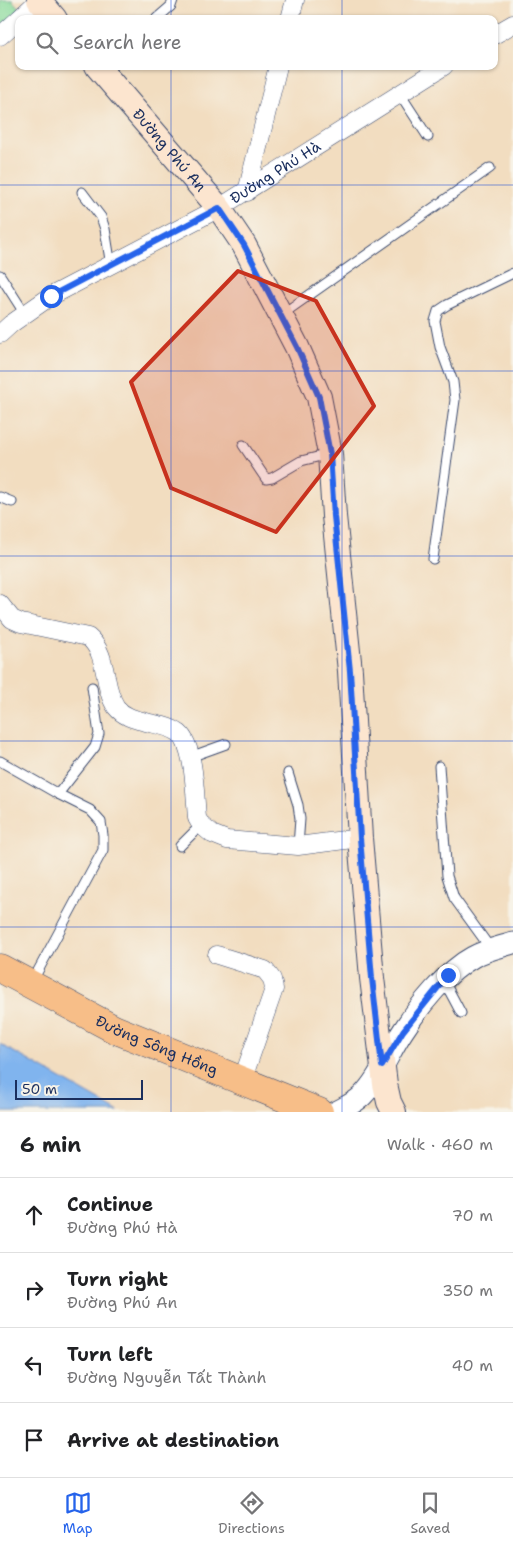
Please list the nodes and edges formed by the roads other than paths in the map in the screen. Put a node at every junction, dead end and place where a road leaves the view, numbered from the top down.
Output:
1 (39, 0) edge
2 (173, 0) edge
3 (295, 0) edge
4 (23, 15) edge
5 (52, 15) edge
6 (161, 15) edge
7 (291, 15) edge
8 (15, 23) edge
9 (513, 24) edge
10 (498, 33) edge
11 (0, 36) edge
12 (101, 70) edge
13 (277, 70) edge
14 (438, 70) edge
15 (400, 94) junction
16 (428, 138) dead end
17 (490, 168) dead end
18 (82, 192) dead end
19 (246, 192) junction
20 (219, 208) junction
21 (111, 266) junction
22 (513, 273) edge
23 (0, 275) edge
24 (25, 314) junction
25 (281, 316) junction
26 (0, 334) edge
27 (243, 444) dead end
28 (330, 454) junction
29 (0, 497) edge
30 (12, 502) dead end
31 (433, 559) dead end
32 (0, 604) edge
33 (92, 687) dead end
34 (226, 744) dead end
35 (190, 757) junction
36 (0, 761) edge
37 (439, 766) dead end
38 (288, 773) dead end
39 (58, 794) junction
40 (201, 825) junction
41 (360, 838) junction
42 (180, 846) dead end
43 (298, 846) junction
44 (513, 943) edge
45 (491, 949) junction
46 (216, 955) dead end
47 (0, 968) edge
48 (444, 980) junction
49 (31, 984) junction
50 (462, 1013) dead end
51 (382, 1066) junction
52 (242, 1080) junction
53 (319, 1112) edge
54 (336, 1112) edge
55 (394, 1112) edge

1 - 4 street
1 - 5 main road
2 - 6 lane
3 - 7 street
8 - 11 street
9 - 10 street
12 - 20 main road, Đường Phú An
13 - 19 street
14 - 15 street, Đường Phú Hà
15 - 16 lane
15 - 19 street, Đường Phú Hà
17 - 25 lane
18 - 21 lane
19 - 20 street, Đường Phú Hà
20 - 21 street, Đường Phú Hà
20 - 25 main road, Đường Phú An
21 - 24 street, Đường Phú Hà
22 - 31 lane
23 - 24 lane
24 - 26 street, Đường Phú Hà
25 - 28 main road, Đường Phú An
27 - 28 lane
28 - 41 main road, Đường Phú An
29 - 30 lane
32 - 35 street
33 - 39 lane
34 - 35 lane
35 - 40 street
36 - 39 lane
37 - 45 lane
38 - 43 lane
39 - 49 lane
40 - 42 lane
40 - 43 street
41 - 43 street
41 - 51 main road, Đường Phú An
44 - 45 street
45 - 48 street
46 - 52 street
47 - 49 main road, Đường Sông Hồng
48 - 50 lane
48 - 51 street
49 - 52 main road, Đường Sông Hồng
51 - 54 street
51 - 55 main road, Đường Phú An
52 - 53 main road, Đường Sông Hồng

